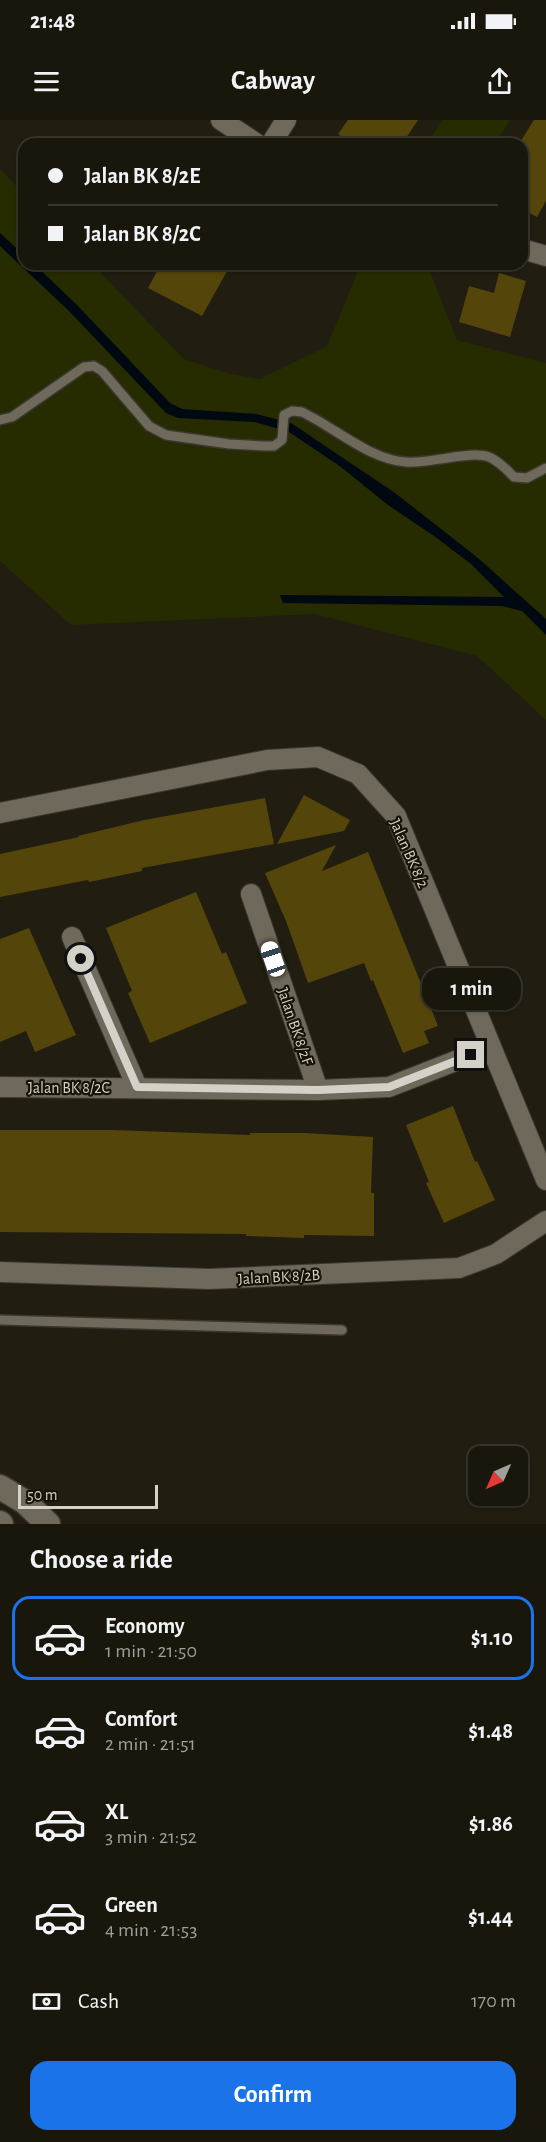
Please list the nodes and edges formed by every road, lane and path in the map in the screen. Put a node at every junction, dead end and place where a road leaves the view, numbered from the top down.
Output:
1 (221, 120) edge
2 (286, 120) edge
3 (248, 138) edge
4 (275, 138) edge
5 (528, 251) edge
6 (546, 256) edge
7 (0, 420) edge
8 (546, 468) edge
9 (0, 813) edge
10 (250, 894) dead end
11 (72, 938) dead end
12 (491, 1047) junction
13 (0, 1087) edge
14 (137, 1087) junction
15 (318, 1090) junction
16 (546, 1180) edge
17 (546, 1221) edge
18 (0, 1272) edge
19 (0, 1320) edge
20 (342, 1330) dead end
21 (0, 1487) edge
22 (48, 1524) edge

1 - 3 street
2 - 4 street
5 - 6 street
7 - 8 lane
9 - 12 street, Jalan BK 8/2
10 - 15 street, Jalan BK 8/2F
11 - 14 street
12 - 15 street, Jalan BK 8/2C
12 - 16 street, Jalan BK 8/2
13 - 14 street, Jalan BK 8/2C
14 - 15 street, Jalan BK 8/2C
17 - 18 street, Jalan BK 8/2B
19 - 20 lane
21 - 22 street

